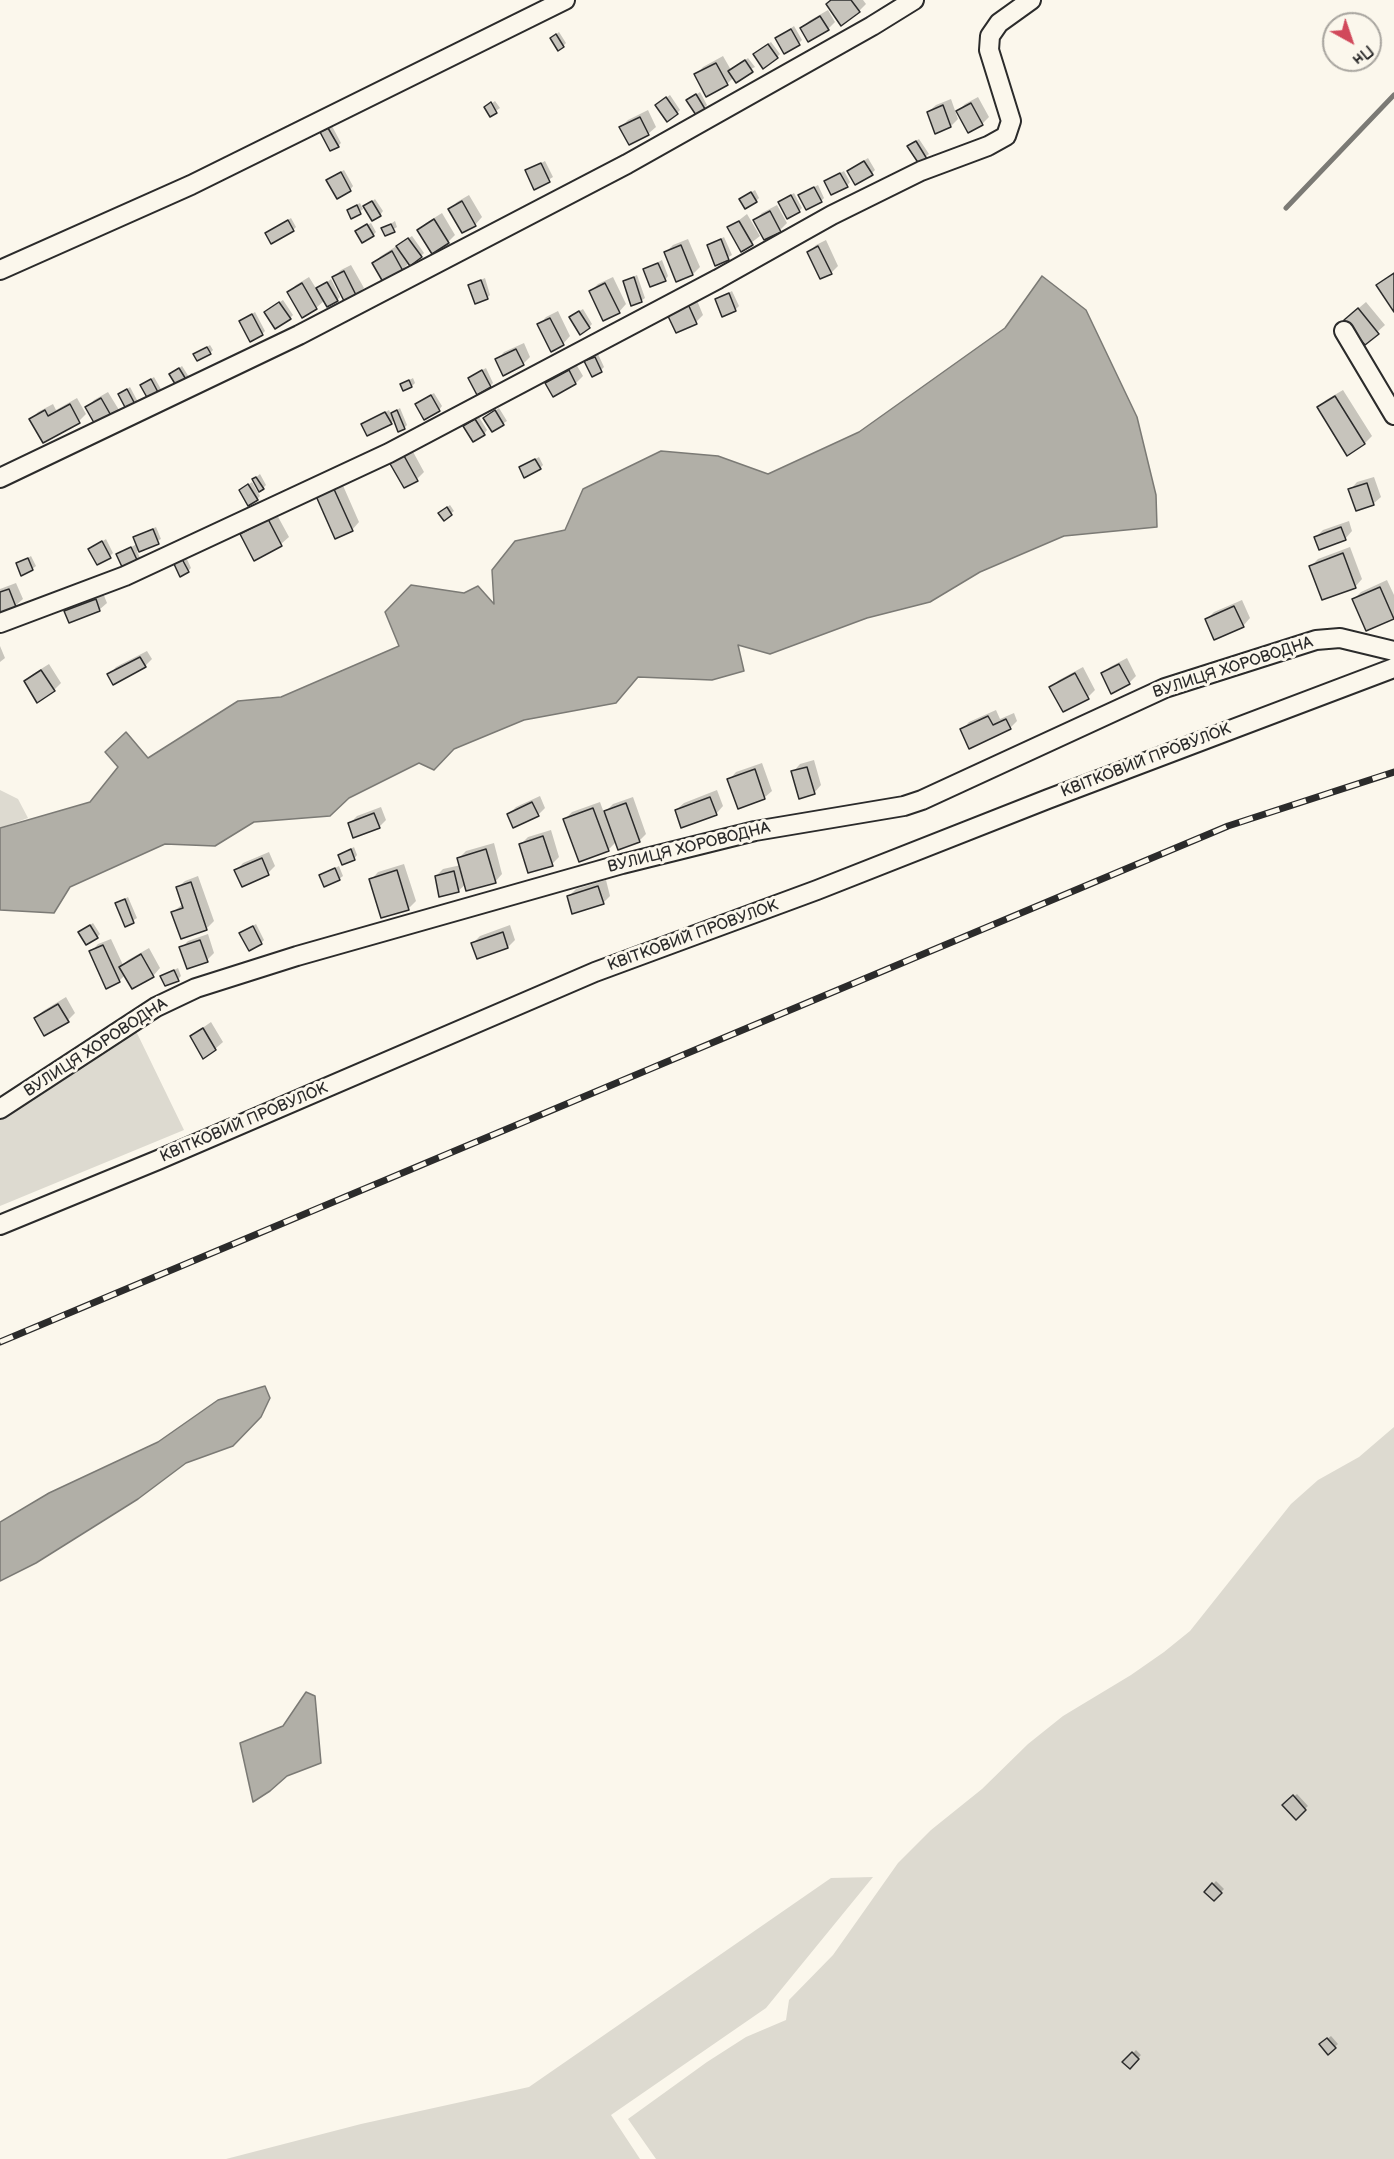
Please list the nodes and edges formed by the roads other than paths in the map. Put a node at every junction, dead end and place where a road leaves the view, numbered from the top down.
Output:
1 (565, 0) edge
2 (914, 0) edge
3 (1031, 0) edge
4 (0, 270) edge
5 (1344, 331) dead end
6 (1394, 416) edge
7 (0, 478) edge
8 (0, 623) edge
9 (1394, 651) edge
10 (1394, 668) edge
11 (0, 1109) edge
12 (0, 1225) edge

1 - 4 street
2 - 7 street
3 - 8 street
5 - 6 street
9 - 11 street, ВУЛИЦЯ ХОРОВОДНА
10 - 12 street, КВІТКОВИЙ ПРОВУЛОК

